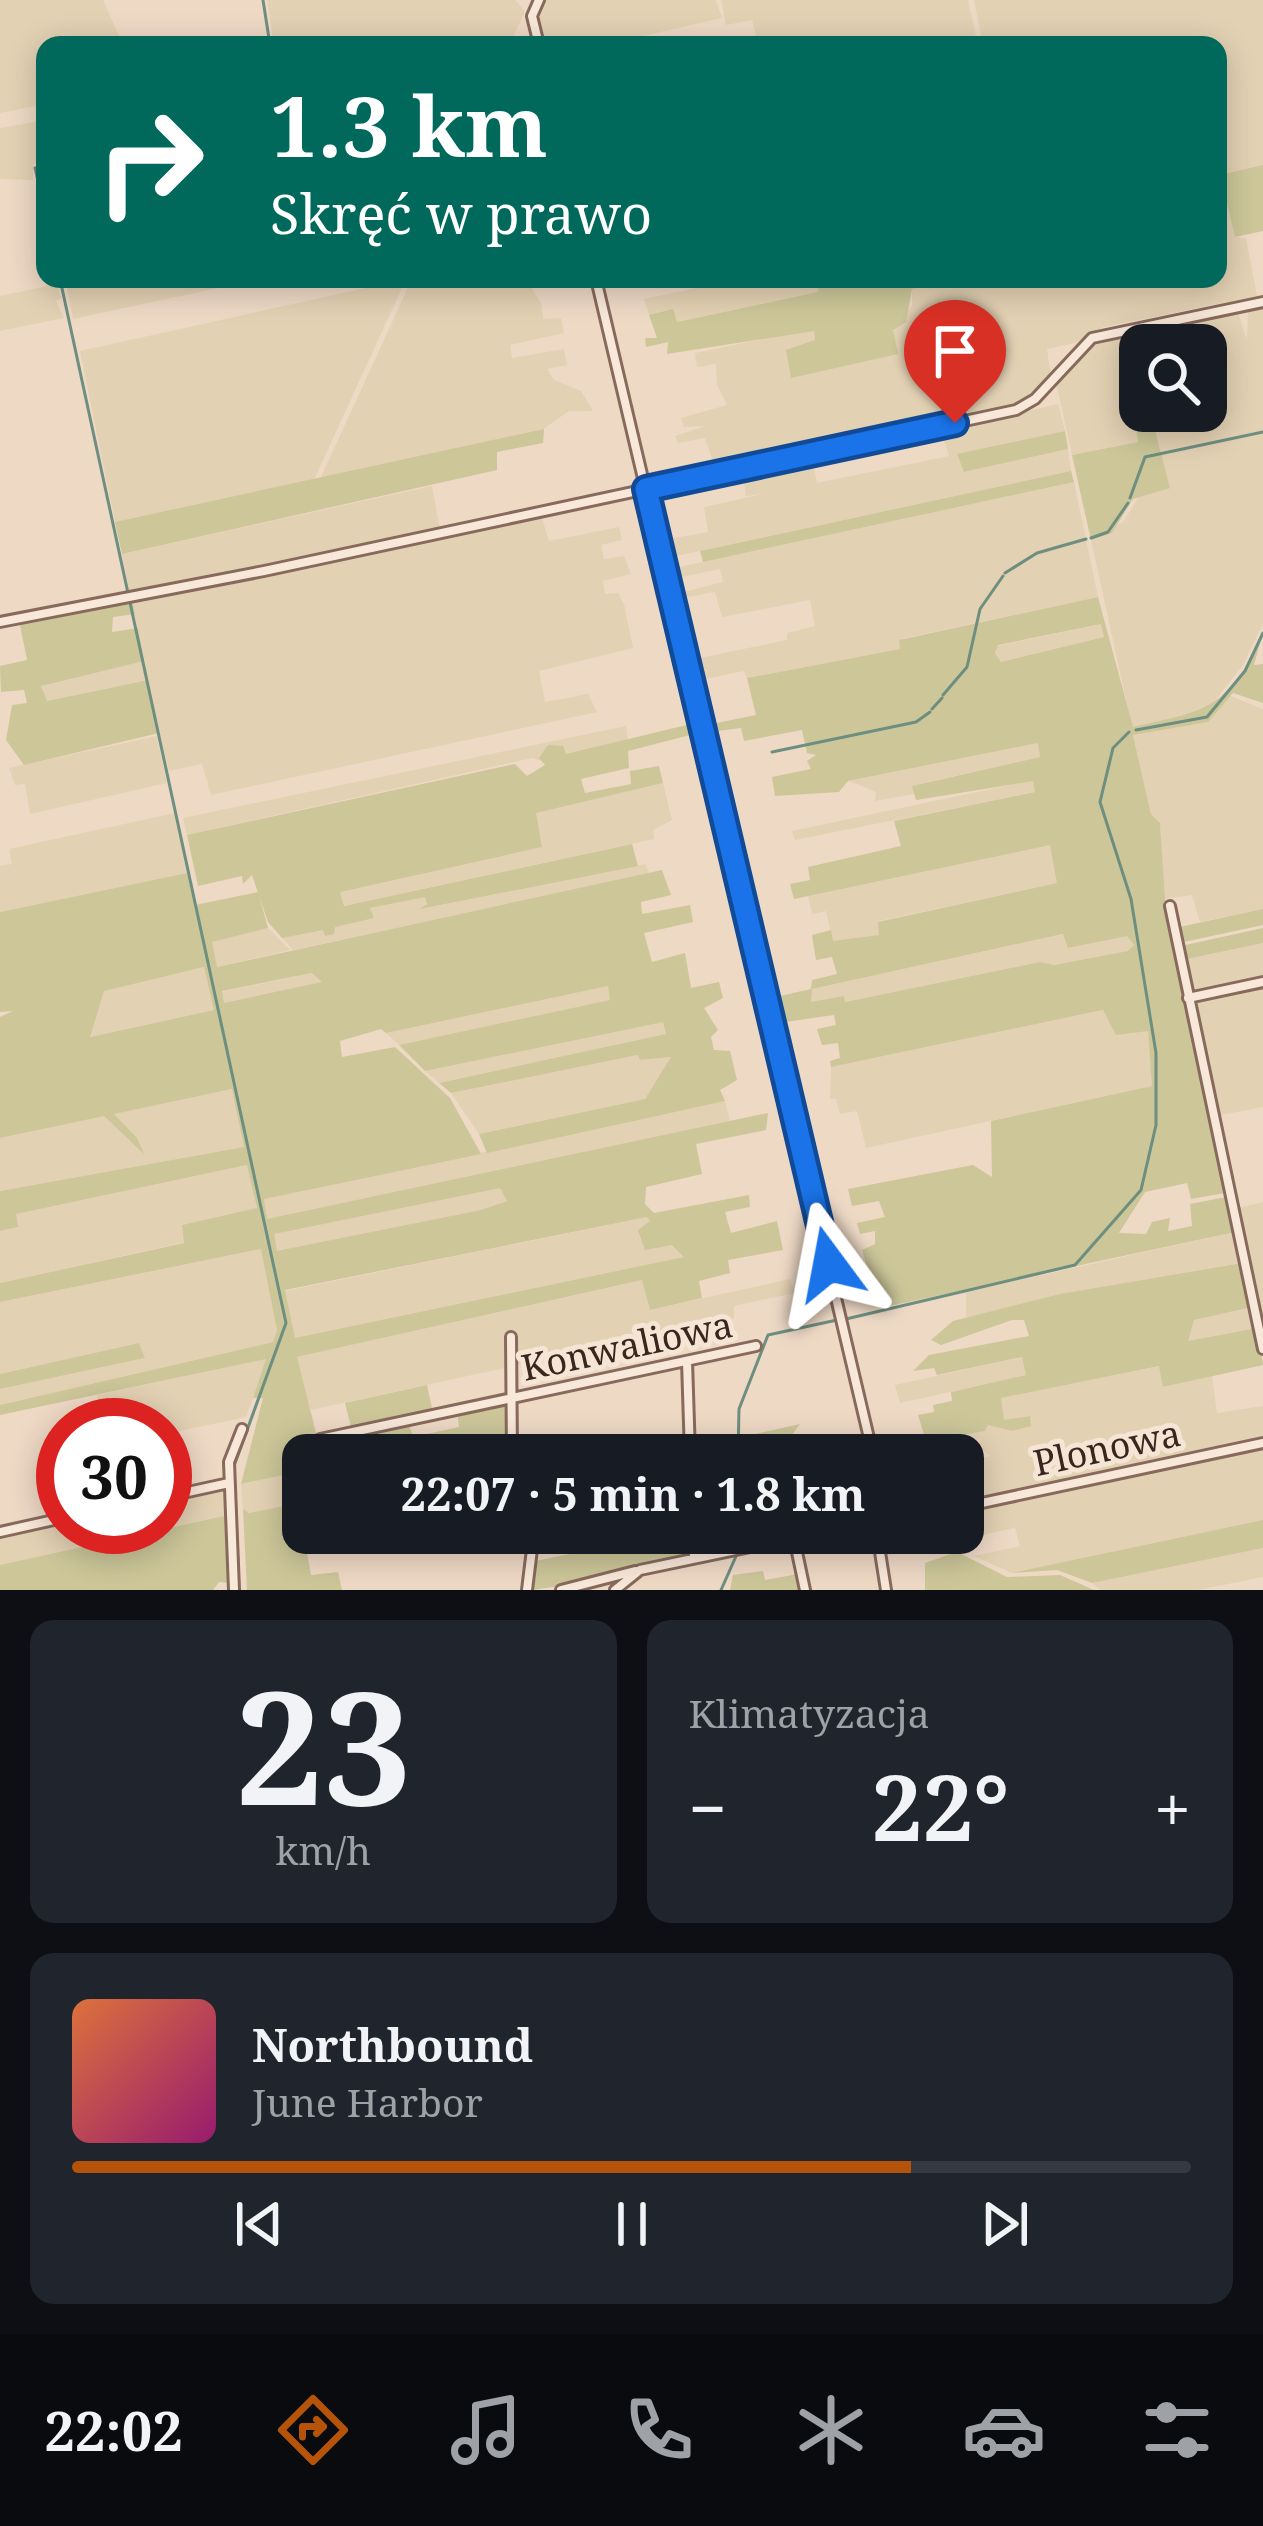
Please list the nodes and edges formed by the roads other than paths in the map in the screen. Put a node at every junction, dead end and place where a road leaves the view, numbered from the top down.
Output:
1 (539, 0) edge
2 (537, 36) edge
3 (598, 288) edge
4 (1263, 302) edge
5 (646, 489) junction
6 (0, 622) edge
7 (1170, 907) dead end
8 (1263, 982) edge
9 (1188, 998) junction
10 (511, 1337) dead end
11 (756, 1346) dead end
12 (1263, 1349) edge
13 (686, 1361) junction
14 (509, 1399) junction
15 (242, 1429) dead end
16 (344, 1434) edge
17 (511, 1434) edge
18 (689, 1434) edge
19 (868, 1434) edge
20 (1263, 1443) edge
21 (229, 1483) junction
22 (192, 1491) edge
23 (984, 1503) edge
24 (36, 1524) edge
25 (0, 1532) edge
26 (531, 1554) edge
27 (694, 1554) edge
28 (714, 1554) edge
29 (797, 1554) edge
30 (880, 1554) edge
31 (694, 1558) junction
32 (640, 1570) junction
33 (234, 1590) edge
34 (527, 1590) edge
35 (561, 1590) edge
36 (615, 1590) edge
37 (805, 1590) edge
38 (886, 1590) edge

1 - 2 street
3 - 5 street
4 - 5 street
5 - 6 street
5 - 19 street
7 - 9 street
8 - 9 street
9 - 12 street
10 - 14 street
11 - 13 street, Konwaliowa
13 - 14 street, Konwaliowa
13 - 18 street
14 - 16 street, Konwaliowa
14 - 17 street
15 - 21 street
20 - 23 street, Plonowa
21 - 22 street
21 - 33 street
24 - 25 street
26 - 34 street
27 - 31 street
28 - 31 street
29 - 37 street
30 - 38 street
31 - 32 street
32 - 35 street
32 - 36 street

